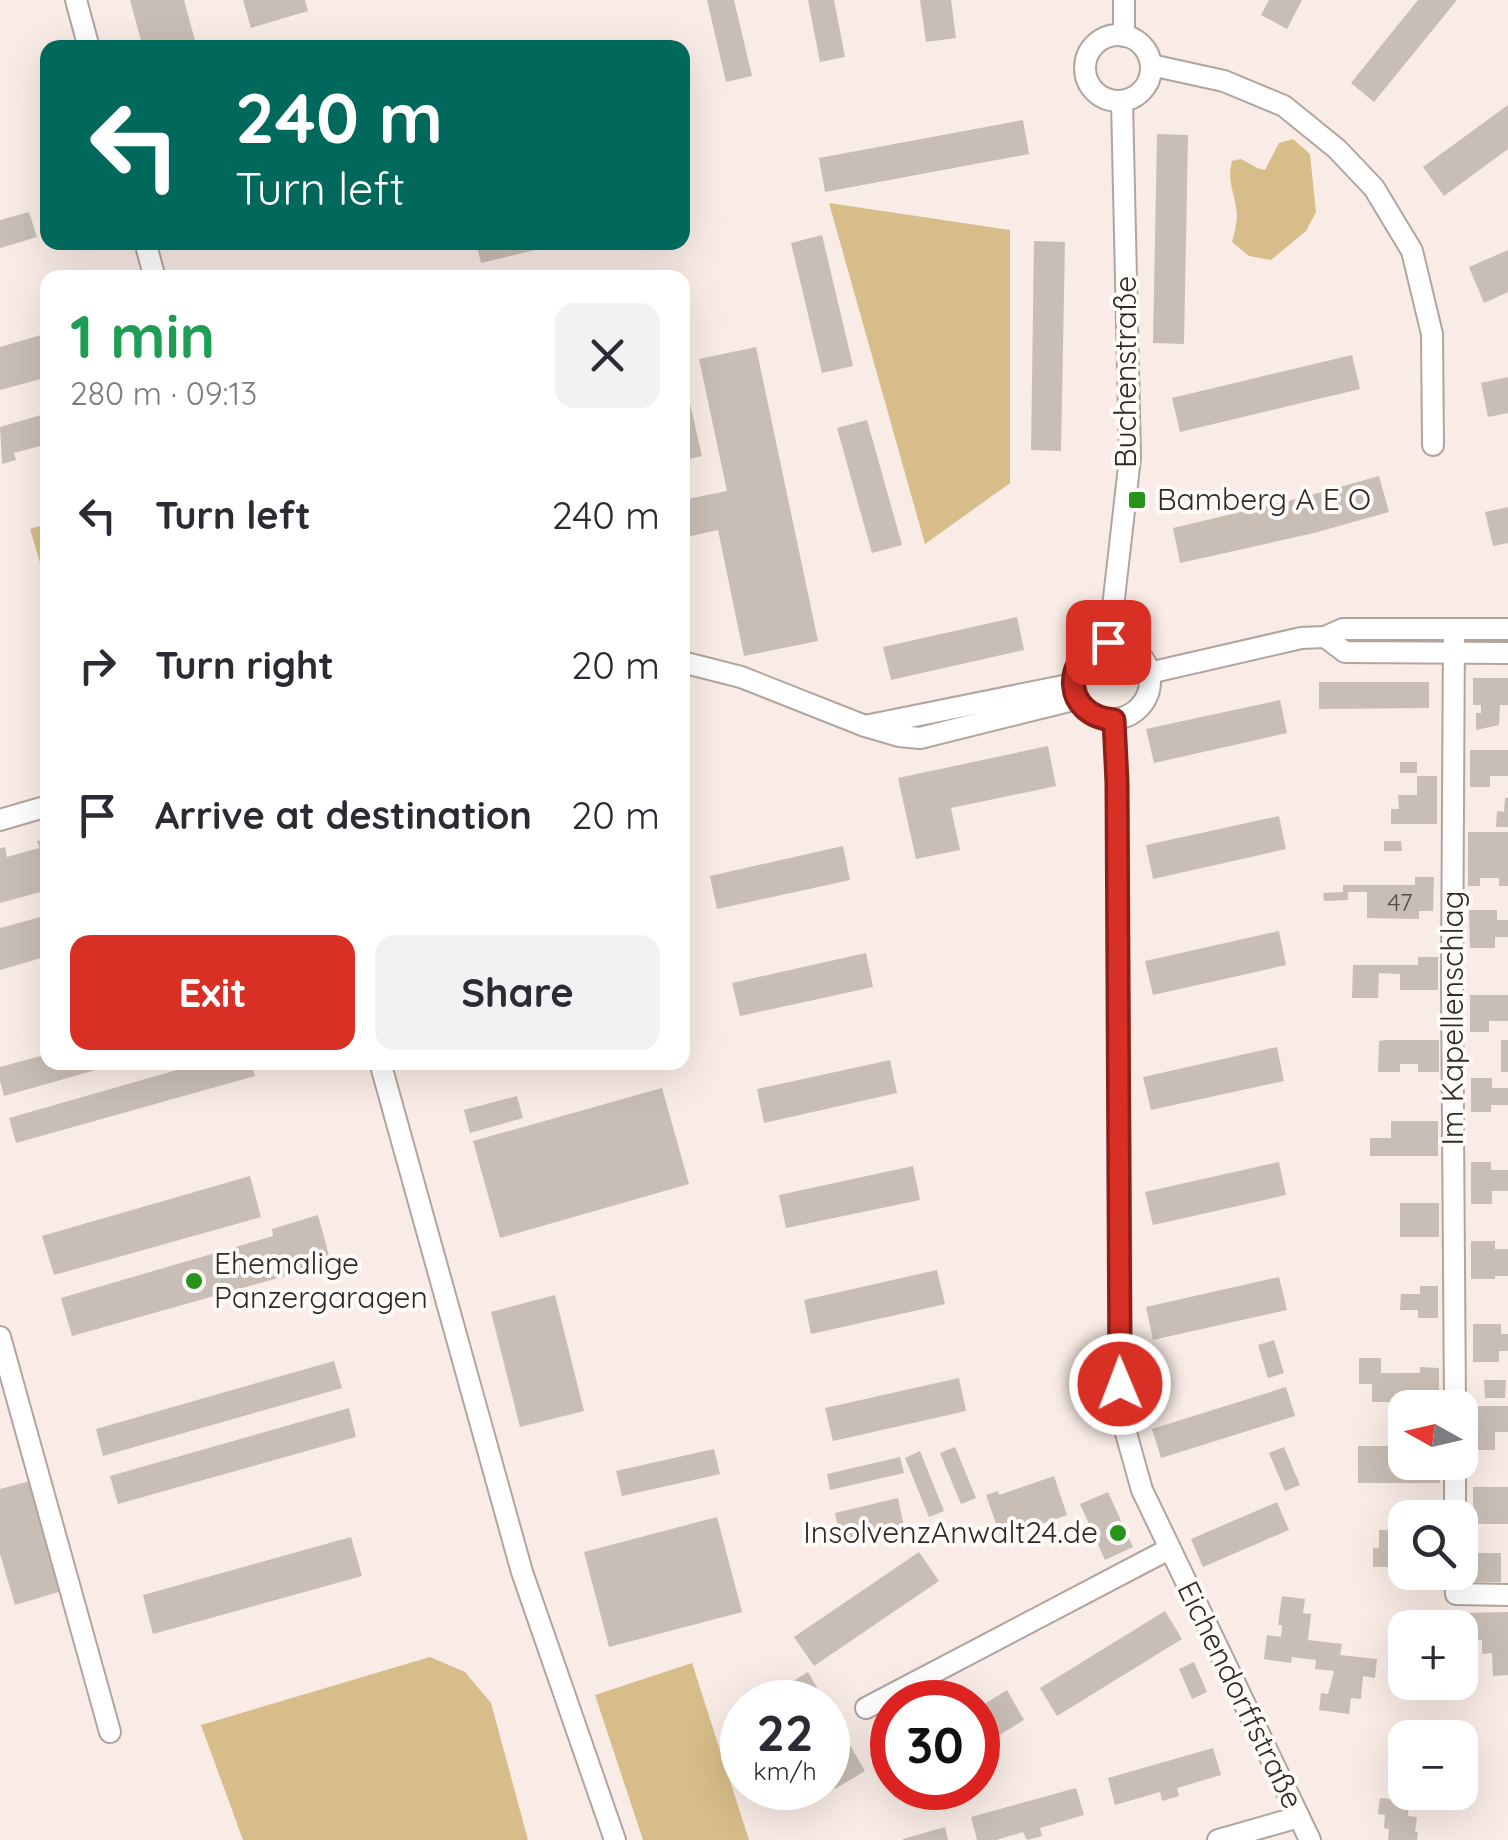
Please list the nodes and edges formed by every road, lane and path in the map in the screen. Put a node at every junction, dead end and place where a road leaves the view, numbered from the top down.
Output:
1 (76, 0) edge
2 (1124, 0) edge
3 (1124, 36) junction
4 (87, 40) edge
5 (1151, 65) junction
6 (1122, 101) junction
7 (1433, 445) dead end
8 (1508, 628) edge
9 (1454, 629) junction
10 (1325, 637) junction
11 (1108, 642) junction
12 (1454, 653) junction
13 (1508, 653) edge
14 (690, 664) edge
15 (1150, 673) junction
16 (1075, 691) junction
17 (1114, 720) junction
18 (40, 808) edge
19 (0, 820) edge
20 (382, 1070) edge
21 (0, 1337) edge
22 (1120, 1384) dead end
23 (1455, 1390) edge
24 (1126, 1424) dead end
25 (1169, 1550) junction
26 (1456, 1590) edge
27 (1508, 1594) edge
28 (866, 1708) dead end
29 (110, 1732) dead end
30 (1299, 1817) junction
31 (615, 1840) edge
32 (1218, 1840) edge
33 (1310, 1840) edge

1 - 4 street
2 - 3 street
3 - 5 street
3 - 6 street
5 - 6 street
5 - 7 street
6 - 11 street, Buchenstraße
8 - 9 street
9 - 10 street
9 - 12 street, Im Kapellenschlag
10 - 12 street
10 - 15 street
11 - 15 street
11 - 16 street
12 - 13 street
12 - 23 street, Im Kapellenschlag
14 - 16 street
15 - 17 street
16 - 17 street
17 - 22 street
18 - 19 street
20 - 31 street
21 - 29 street
24 - 25 street, Eichendorffstraße
25 - 28 street, Eichendorffstraße
25 - 30 street, Eichendorffstraße
26 - 27 street
30 - 32 street
30 - 33 street, Eichendorffstraße

